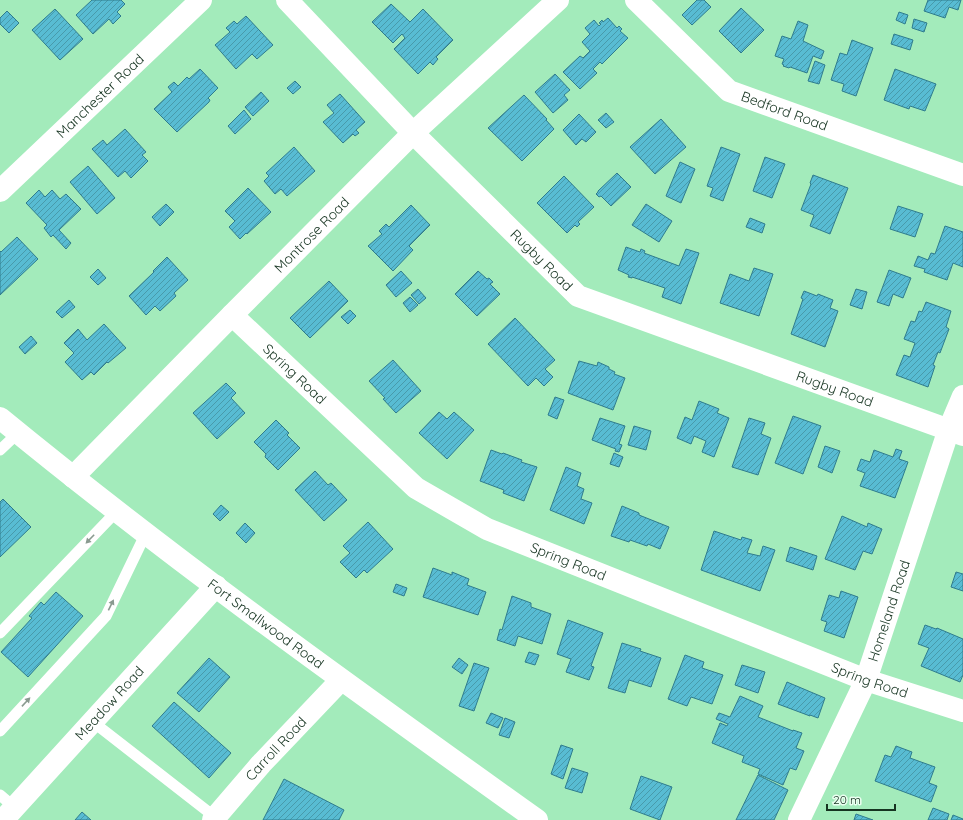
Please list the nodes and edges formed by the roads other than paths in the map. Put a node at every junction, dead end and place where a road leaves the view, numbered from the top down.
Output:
1 (201, 0) edge
2 (288, 0) edge
3 (558, 0) edge
4 (636, 0) edge
5 (413, 133) junction
6 (963, 175) edge
7 (0, 191) edge
8 (232, 315) junction
9 (963, 396) edge
10 (0, 418) edge
11 (18, 432) junction
12 (956, 432) edge
13 (0, 450) edge
14 (73, 477) junction
15 (117, 511) junction
16 (146, 533) junction
17 (216, 586) junction
18 (0, 633) edge
19 (341, 680) junction
20 (866, 680) junction
21 (963, 711) edge
22 (93, 722) junction
23 (0, 731) edge
24 (6, 807) edge
25 (214, 819) edge
26 (537, 820) edge
27 (799, 820) edge

1 - 7 street, Manchester Road
2 - 5 street, Rugby Road
3 - 5 street, Montrose Road
4 - 6 street, Bedford Road
5 - 8 street, Montrose Road
5 - 12 street, Rugby Road
8 - 14 street, Montrose Road
8 - 20 street, Spring Road
9 - 12 street, Homeland Road
10 - 11 street, Fort Smallwood Road
11 - 13 lane
11 - 14 street, Fort Smallwood Road
12 - 20 street, Homeland Road
14 - 15 street, Fort Smallwood Road
15 - 16 street, Fort Smallwood Road
15 -> 18 lane
16 - 17 street, Fort Smallwood Road
23 -> 16 lane
17 - 19 street, Fort Smallwood Road
17 - 22 street, Meadow Road
19 - 25 street, Carroll Road
19 - 26 street, Fort Smallwood Road
20 - 21 street, Spring Road
20 - 27 street, Homeland Road
22 - 24 street, Meadow Road
22 - 25 lane

